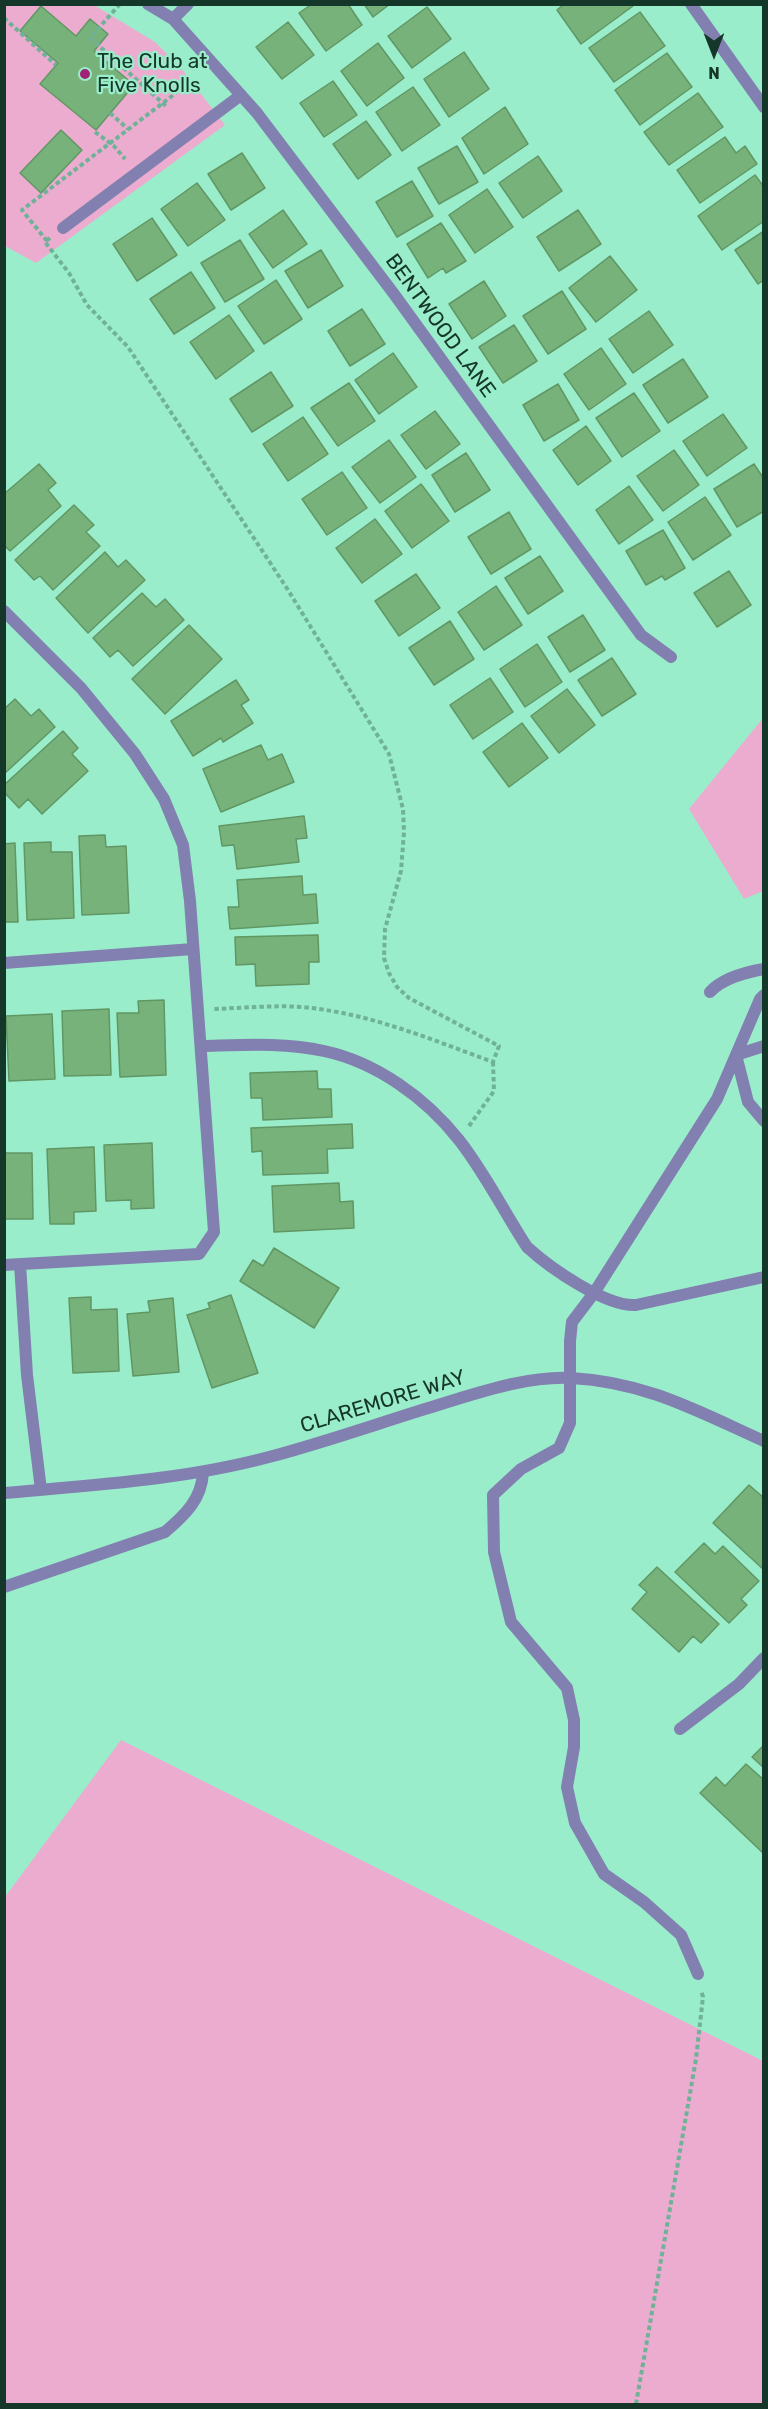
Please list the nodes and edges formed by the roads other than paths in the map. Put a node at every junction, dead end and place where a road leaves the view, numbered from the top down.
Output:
1 (148, 4) edge
2 (188, 4) edge
3 (690, 4) edge
4 (173, 19) junction
5 (241, 95) junction
6 (764, 107) edge
7 (63, 228) road end
8 (4, 611) edge
9 (671, 657) dead end
10 (193, 949) junction
11 (4, 963) edge
12 (764, 969) edge
13 (710, 992) dead end
14 (764, 995) edge
15 (201, 1046) junction
16 (764, 1046) edge
17 (736, 1055) junction
18 (764, 1121) edge
19 (20, 1264) junction
20 (4, 1265) edge
21 (764, 1277) edge
22 (594, 1293) junction
23 (570, 1378) junction
24 (764, 1441) edge
25 (203, 1472) junction
26 (41, 1490) junction
27 (4, 1493) edge
28 (4, 1587) edge
29 (764, 1658) edge
30 (680, 1729) dead end
31 (698, 1974) road end

1 - 4 street, BENTWOOD LANE
2 - 4 street
3 - 6 street
4 - 5 street, BENTWOOD LANE
5 - 7 street
5 - 9 street, BENTWOOD LANE
8 - 10 street
10 - 11 street
10 - 15 street
12 - 13 street
14 - 17 street
15 - 19 street
15 - 22 street
16 - 17 street
17 - 18 street
17 - 22 street
19 - 20 street
19 - 26 street
21 - 22 street
22 - 23 street
23 - 24 street, CLAREMORE WAY
23 - 25 street, CLAREMORE WAY
23 - 31 street
25 - 26 street, CLAREMORE WAY
25 - 28 street
26 - 27 street, CLAREMORE WAY
29 - 30 street

